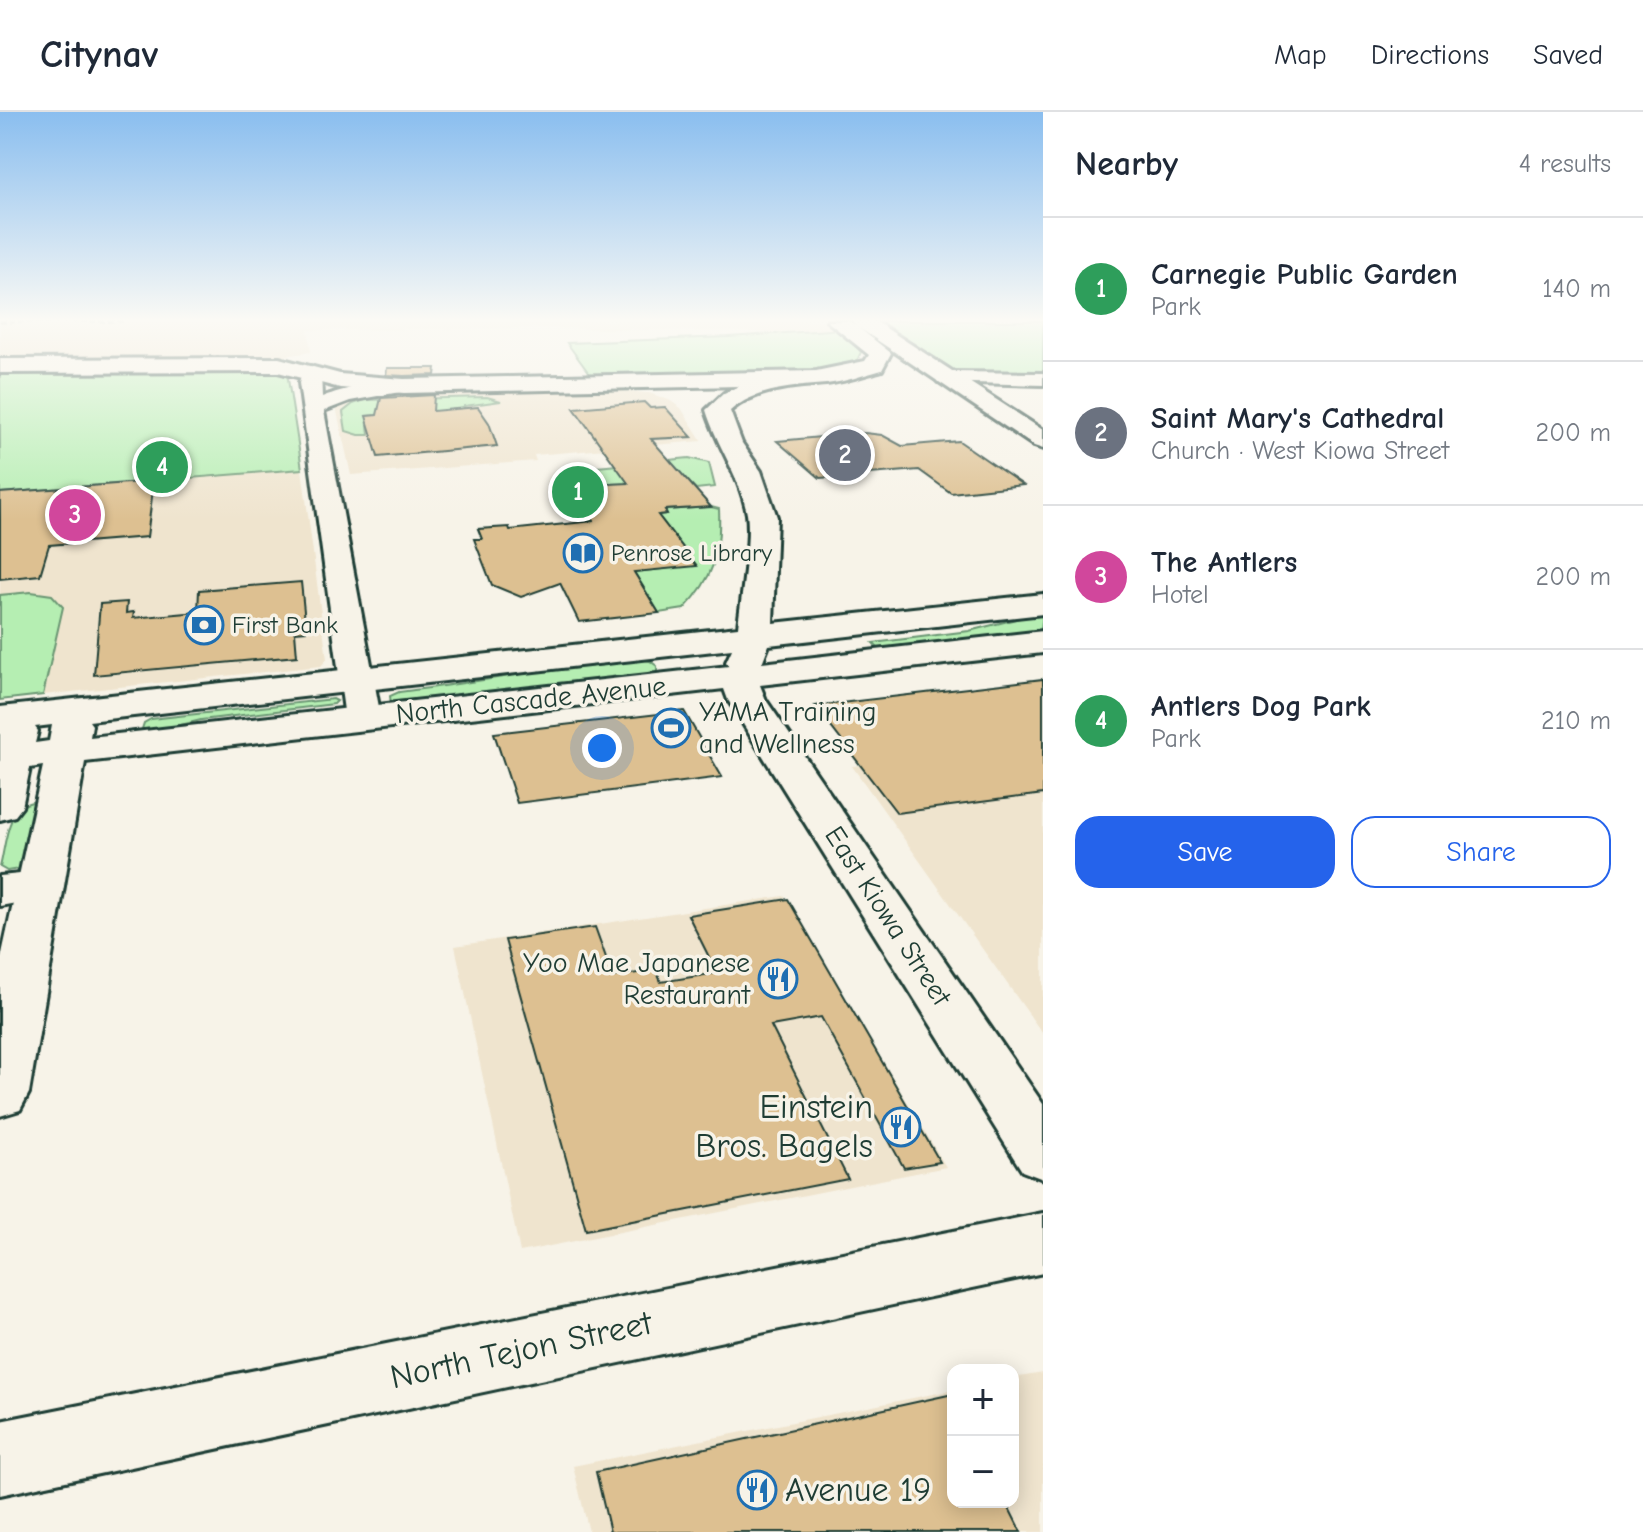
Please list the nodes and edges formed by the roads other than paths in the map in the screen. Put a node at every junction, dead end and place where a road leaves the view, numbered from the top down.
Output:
1 (312, 387) edge
2 (395, 387) edge
3 (625, 387) edge
4 (764, 387) edge
5 (941, 387) edge
6 (313, 408) junction
7 (1043, 442) edge
8 (729, 443) junction
9 (1043, 604) edge
10 (1043, 642) edge
11 (747, 655) junction
12 (357, 680) junction
13 (11, 718) edge
14 (363, 718) junction
15 (71, 731) junction
16 (6, 758) edge
17 (0, 807) edge
18 (20, 888) edge
19 (0, 1093) edge
20 (1043, 1153) edge
21 (1043, 1243) edge
22 (0, 1458) edge

1 - 6 street
2 - 6 street
3 - 8 main road
4 - 8 main road
5 - 7 main road
6 - 12 street
8 - 11 main road
9 - 11 main road, North Cascade Avenue
10 - 11 main road, North Cascade Avenue
11 - 12 main road, North Cascade Avenue
11 - 14 main road, North Cascade Avenue
11 - 20 main road, East Kiowa Street
12 - 14 street
12 - 15 main road, North Cascade Avenue
13 - 15 main road
13 - 16 main road
14 - 15 main road, North Cascade Avenue
15 - 16 main road
15 - 18 main road
16 - 17 main road
18 - 19 main road
21 - 22 main road, North Tejon Street

